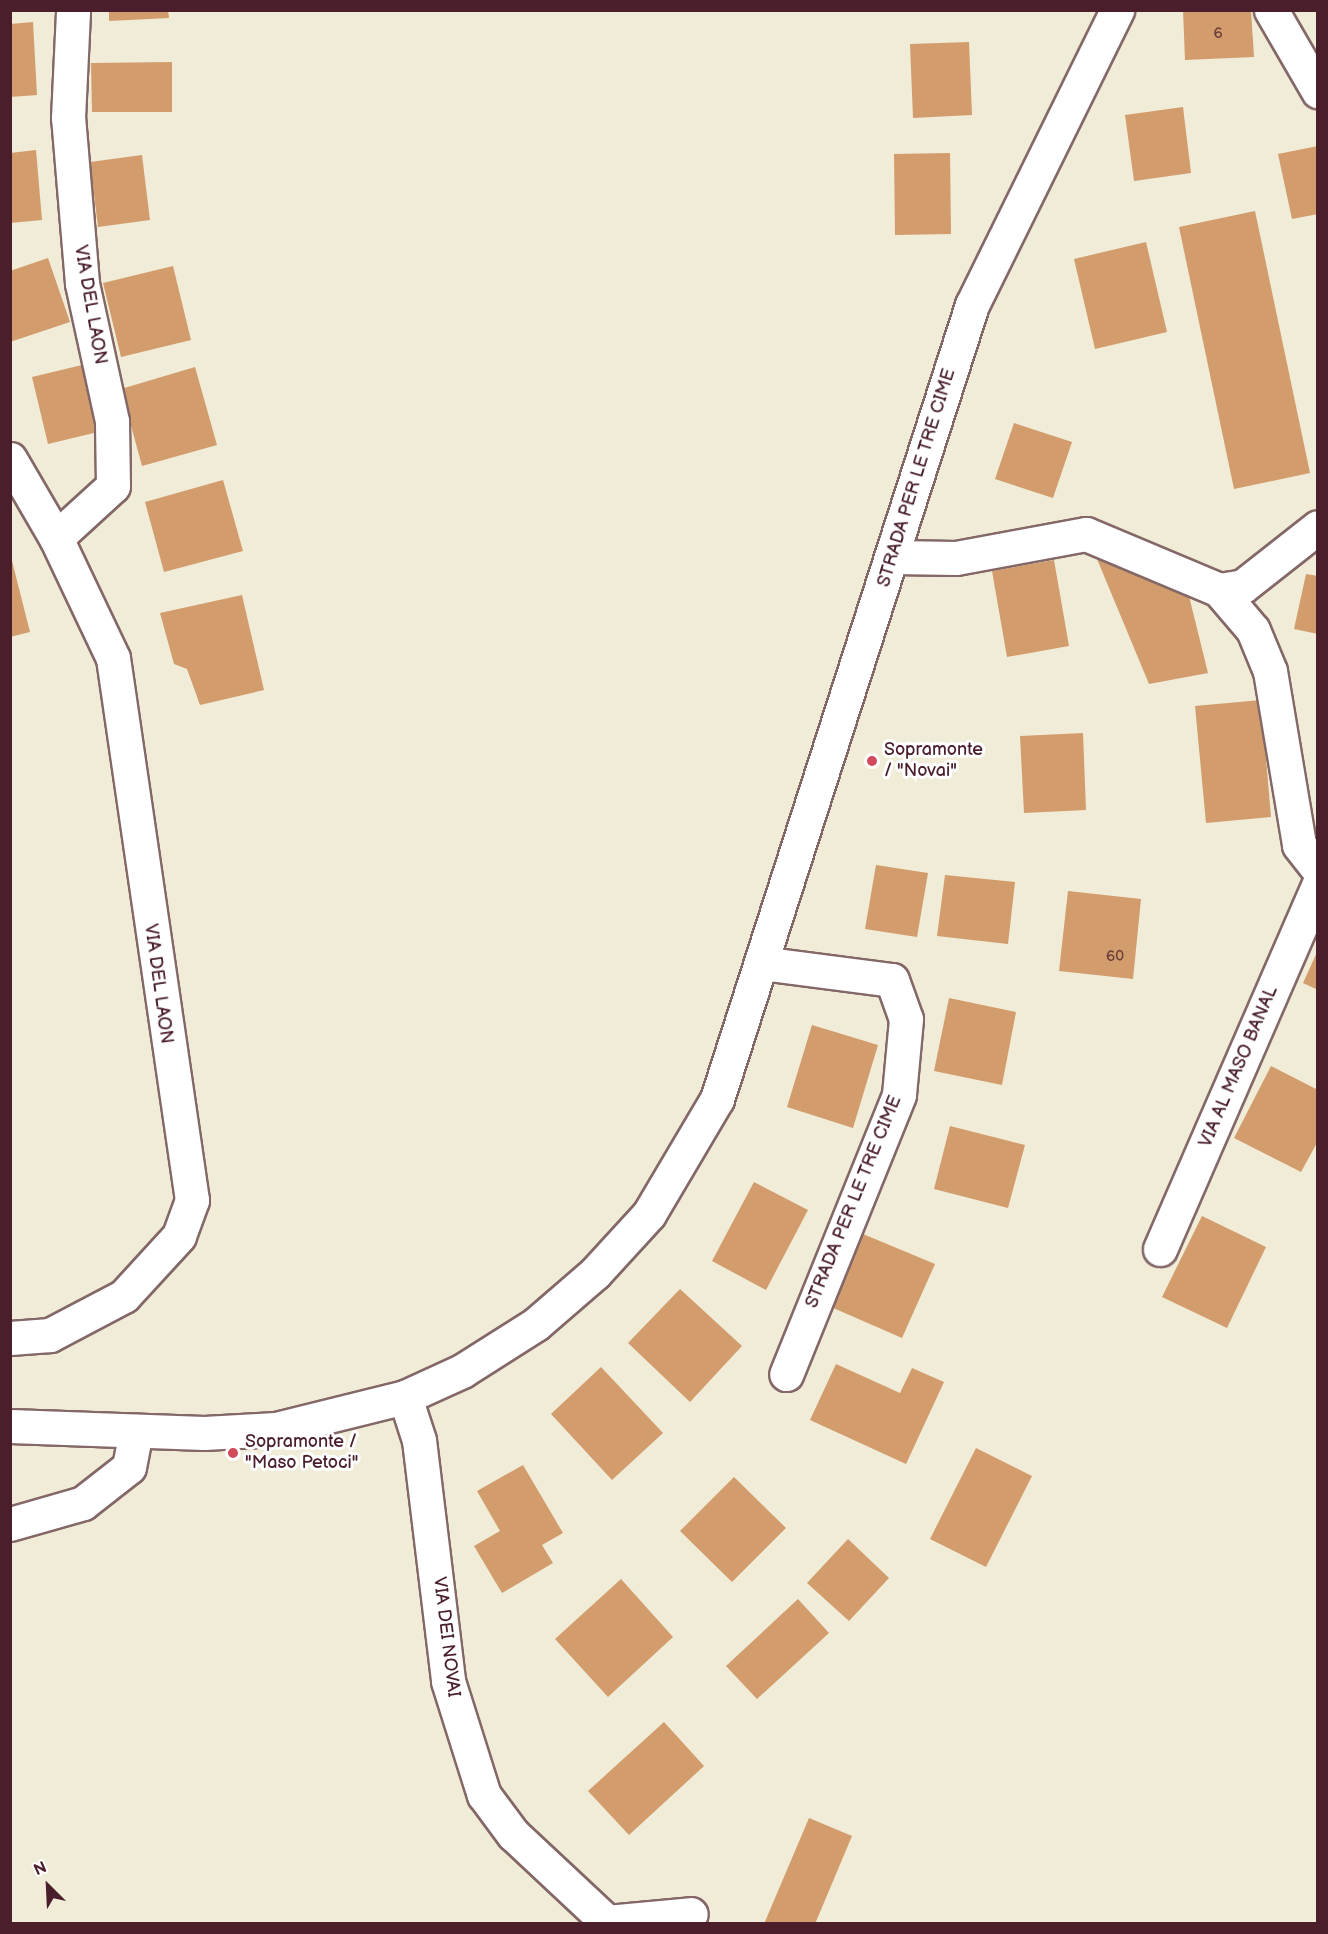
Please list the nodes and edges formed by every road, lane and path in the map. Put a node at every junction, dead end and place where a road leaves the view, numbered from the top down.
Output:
1 (73, 10) edge
2 (1117, 10) edge
3 (1271, 10) edge
4 (1317, 91) edge
5 (10, 459) edge
6 (1317, 527) edge
7 (56, 538) junction
8 (893, 556) junction
9 (1219, 590) junction
10 (1317, 868) edge
11 (1317, 886) edge
12 (761, 963) junction
13 (1160, 1249) dead end
14 (10, 1338) edge
15 (786, 1374) dead end
16 (405, 1397) junction
17 (10, 1426) edge
18 (136, 1431) junction
19 (10, 1524) edge
20 (691, 1914) dead end

1 - 7 street, VIA DEL LAON
2 - 8 street, STRADA PER LE TRE CIME
3 - 4 street
5 - 7 street, VIA DEL LAON
6 - 9 street
7 - 14 street, VIA DEL LAON
8 - 9 street
8 - 12 street, STRADA PER LE TRE CIME
9 - 10 street
11 - 13 street, VIA AL MASO BANAL
12 - 15 street, STRADA PER LE TRE CIME
12 - 16 street, STRADA PER LE TRE CIME
16 - 18 street, STRADA PER LE TRE CIME
16 - 20 street, VIA DEI NOVAI
17 - 18 street, STRADA PER LE TRE CIME
18 - 19 street

